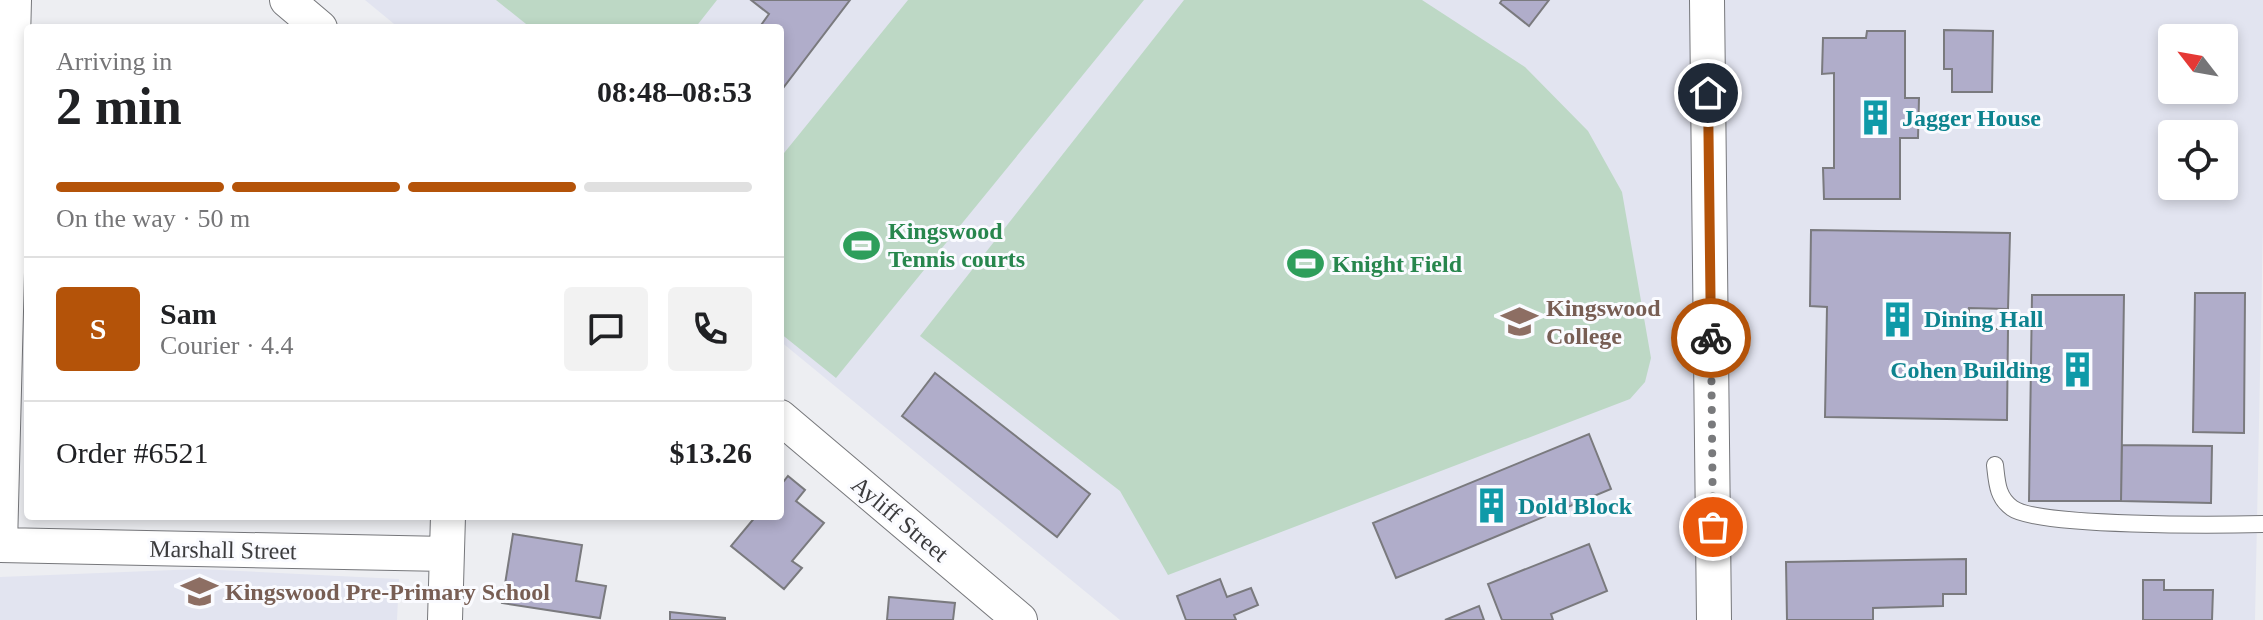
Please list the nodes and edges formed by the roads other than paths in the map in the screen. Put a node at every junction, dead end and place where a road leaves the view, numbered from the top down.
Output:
1 (14, 0) edge
2 (287, 0) edge
3 (1707, 0) edge
4 (315, 24) edge
5 (784, 420) edge
6 (1995, 465) dead end
7 (448, 520) edge
8 (2263, 524) edge
9 (0, 545) edge
10 (446, 554) junction
11 (445, 620) edge
12 (1020, 620) edge
13 (1714, 620) edge

1 - 9 street
2 - 4 street
3 - 13 street
5 - 12 street, Ayliff Street
6 - 8 lane
7 - 10 street
9 - 10 street, Marshall Street
10 - 11 street

